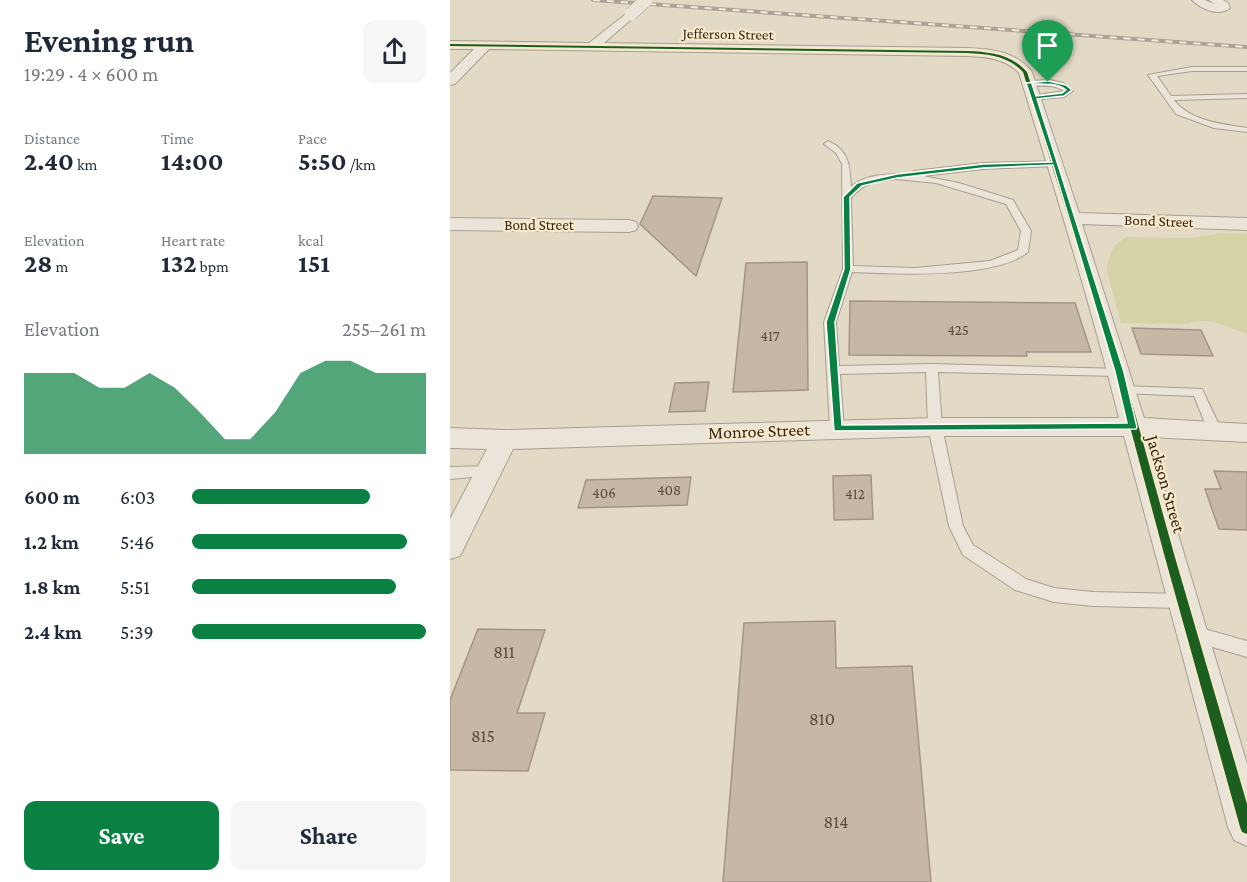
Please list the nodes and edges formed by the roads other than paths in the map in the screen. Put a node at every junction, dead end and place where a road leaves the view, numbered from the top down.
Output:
1 (646, 0) edge
2 (1198, 0) edge
3 (1215, 0) edge
4 (450, 45) edge
5 (485, 46) junction
6 (592, 47) junction
7 (1005, 57) joint
8 (1247, 69) edge
9 (450, 81) edge
10 (1247, 96) edge
11 (1168, 98) junction
12 (1247, 130) edge
13 (828, 144) dead end
14 (1056, 163) junction
15 (897, 176) junction
16 (847, 197) junction
17 (1071, 218) junction
18 (450, 224) edge
19 (1247, 224) edge
20 (629, 226) dead end
21 (848, 269) junction
22 (932, 368) junction
23 (833, 370) junction
24 (1122, 381) junction
25 (1132, 427) junction
26 (935, 428) junction
27 (837, 429) junction
28 (1215, 431) junction
29 (1247, 433) edge
30 (450, 438) edge
31 (505, 440) junction
32 (489, 471) junction
33 (450, 473) edge
34 (450, 547) edge
35 (1182, 601) junction
36 (1194, 634) junction
37 (1247, 649) edge
38 (1247, 827) edge

1 - 6 street, bridge
2 - 3 street
4 - 5 street, Jefferson Street
5 - 6 street, Jefferson Street
5 - 9 street
6 - 7 street, Jefferson Street
7 - 14 street, Jackson Street
8 - 11 lane
10 - 11 lane
11 - 12 lane
13 - 16 lane
14 - 15 lane
14 - 17 street, Jackson Street
15 - 16 lane
15 - 21 lane
16 - 21 lane
17 - 19 street, Bond Street
17 - 24 street, Jackson Street
18 - 20 street, Bond Street
21 - 23 lane
22 - 23 lane
22 - 24 lane
22 - 26 lane
23 - 27 lane
24 - 25 street, Jackson Street
24 - 28 lane
25 - 26 street, Monroe Street
25 - 28 street, Monroe Street
25 - 35 street, Jackson Street
26 - 27 street, Monroe Street
26 - 35 lane
27 - 31 street, Monroe Street
28 - 29 street, Monroe Street
30 - 31 street, Monroe Street
31 - 32 street
32 - 33 lane
32 - 34 street
35 - 36 street, Jackson Street
36 - 37 lane
36 - 38 street, Jackson Street

